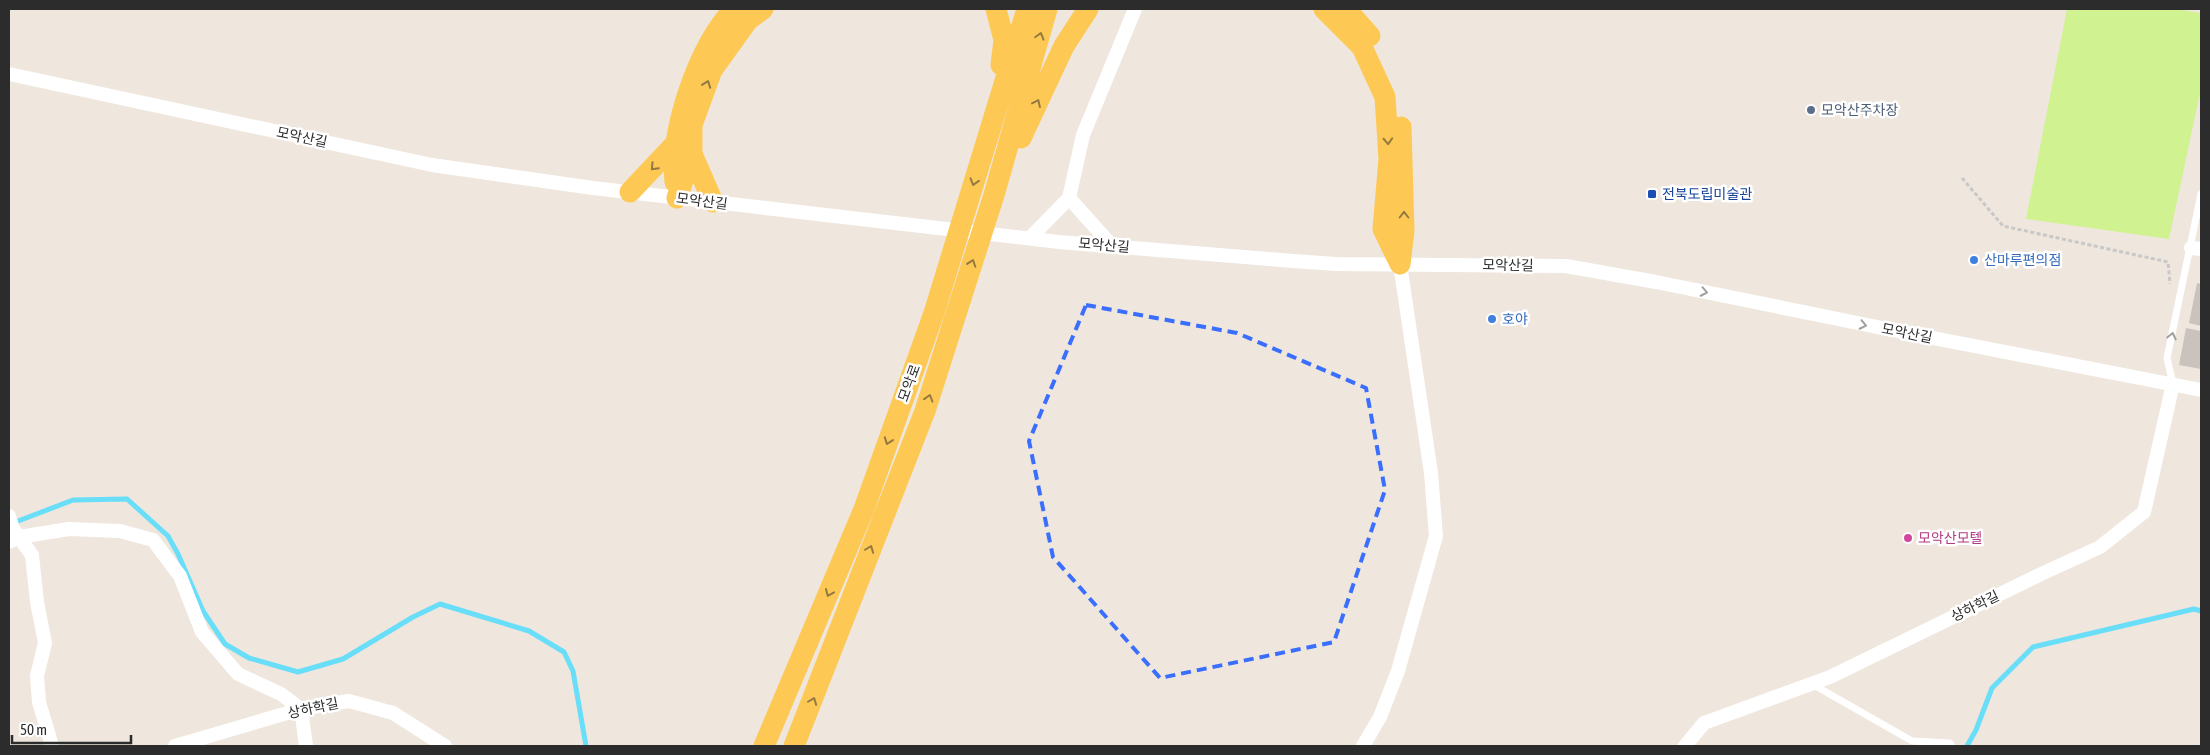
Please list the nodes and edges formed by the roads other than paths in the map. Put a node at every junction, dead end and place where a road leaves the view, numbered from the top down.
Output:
1 (734, 9) edge
2 (763, 9) edge
3 (996, 9) edge
4 (1026, 9) edge
5 (1047, 9) edge
6 (1088, 9) edge
7 (1135, 9) edge
8 (1324, 9) edge
9 (1346, 9) edge
10 (9, 74) edge
11 (986, 144) junction
12 (685, 148) junction
13 (630, 192) junction
14 (2201, 194) edge
15 (994, 195) junction
16 (677, 198) junction
17 (1069, 198) junction
18 (713, 202) junction
19 (1030, 238) junction
20 (1112, 246) junction
21 (2196, 248) edge
22 (1400, 264) junction
23 (2172, 384) junction
24 (2201, 390) edge
25 (12, 531) edge
26 (1812, 684) junction
27 (301, 709) junction
28 (1951, 744) edge
29 (52, 746) edge
30 (175, 746) edge
31 (306, 746) edge
32 (445, 746) edge
33 (764, 746) edge
34 (794, 746) edge
35 (1363, 746) edge
36 (1685, 746) edge

1 - 12 main road
12 -> 2 main road
3 - 11 main road
4 - 11 main road, 모악로
15 -> 5 main road, 모악로
15 -> 6 main road
7 - 17 street
8 -> 22 main road
22 -> 9 main road
10 - 13 street, 모악산길
11 -> 33 main road, 모악로
12 -> 13 main road
12 - 16 main road
12 - 18 main road
13 - 16 street, 모악산길
14 - 21 lane
34 -> 15 main road, 모악로
16 - 18 street, 모악산길
17 - 19 street
17 - 20 street
18 - 19 street, 모악산길
19 - 20 street, 모악산길
20 - 22 street, 모악산길
23 -> 21 lane
22 -> 23 street, 모악산길
22 - 35 street
23 - 24 street, 모악산길
23 - 26 street, 상하학길
25 - 27 street
25 - 29 street
26 - 28 lane
26 - 36 street, 상하학길
27 - 30 street, 상하학길
27 - 31 street
27 - 32 street, 상하학길

